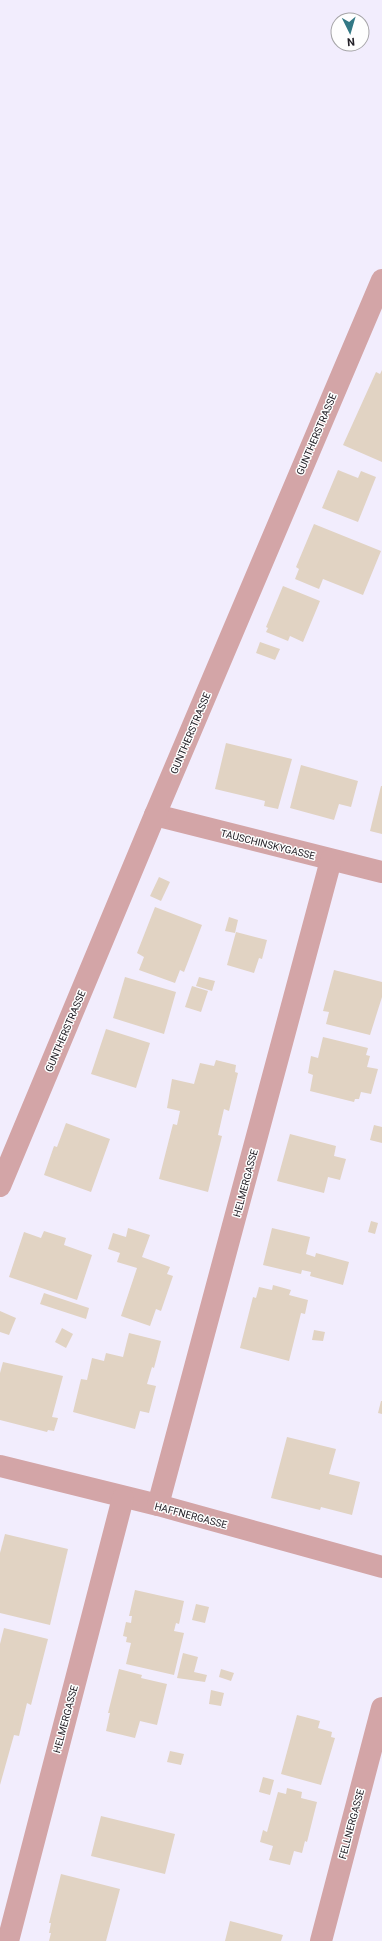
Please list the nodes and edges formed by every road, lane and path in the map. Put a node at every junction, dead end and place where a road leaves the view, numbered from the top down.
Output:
1 (382, 280) edge
2 (155, 815) junction
3 (331, 860) junction
4 (382, 872) edge
5 (0, 1186) edge
6 (0, 1466) edge
7 (123, 1498) junction
8 (158, 1505) junction
9 (382, 1567) edge
10 (382, 1708) edge
11 (8, 1941) edge
12 (320, 1941) edge

1 - 2 street, GUNTHERSTRASSE
2 - 3 street, TAUSCHINSKYGASSE
2 - 5 street, GUNTHERSTRASSE
3 - 4 street, TAUSCHINSKYGASSE
3 - 8 street, HELMERGASSE
6 - 7 street, HAFFNERGASSE
7 - 8 street, HAFFNERGASSE
7 - 11 street, HELMERGASSE
8 - 9 street, HAFFNERGASSE
10 - 12 street, FELLNERGASSE

